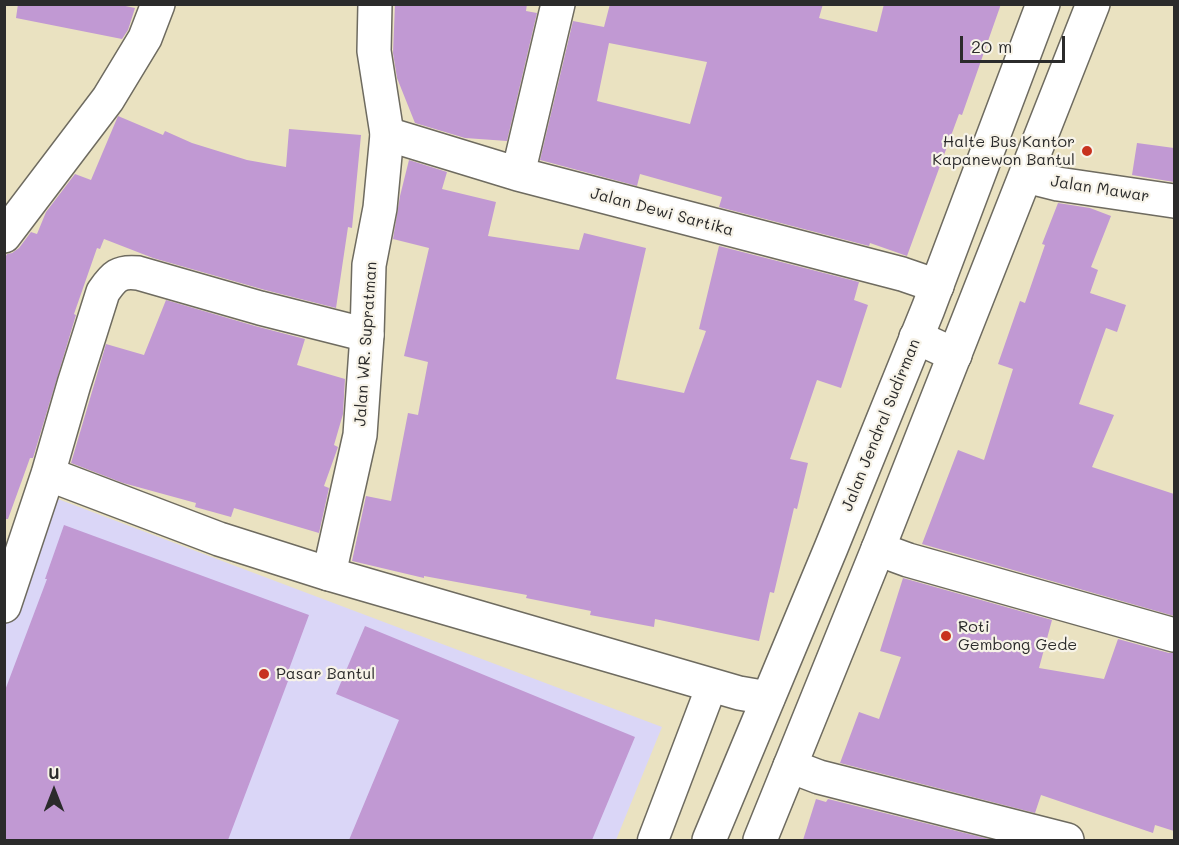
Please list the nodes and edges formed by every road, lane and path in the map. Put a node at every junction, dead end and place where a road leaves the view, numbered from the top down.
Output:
1 (158, 4) edge
2 (375, 4) edge
3 (558, 4) edge
4 (1043, 4) edge
5 (1093, 4) edge
6 (387, 134) junction
7 (518, 174) junction
8 (1026, 176) junction
9 (1174, 201) edge
10 (4, 236) edge
11 (937, 286) junction
12 (367, 335) junction
13 (916, 337) junction
14 (955, 355) junction
15 (48, 474) junction
16 (878, 549) junction
17 (328, 574) junction
18 (4, 606) edge
19 (1174, 635) edge
20 (712, 685) junction
21 (768, 699) junction
22 (790, 766) junction
23 (653, 840) edge
24 (709, 840) edge
25 (760, 840) edge
26 (1067, 840) edge

1 - 10 street
2 - 6 street, Jalan WR. Supratman
3 - 7 street
4 - 11 street, Jalan Jendral Sudirman
5 - 8 street
6 - 7 street, Jalan Dewi Sartika
6 - 12 street, Jalan WR. Supratman
7 - 11 street, Jalan Dewi Sartika
8 - 9 street, Jalan Mawar
8 - 14 street
11 - 13 street, Jalan Jendral Sudirman
12 - 15 street
12 - 17 street, Jalan WR. Supratman
13 - 14 street
13 - 21 street, Jalan Jendral Sudirman
14 - 16 street
15 - 17 street
15 - 18 street
16 - 19 street
16 - 22 street
17 - 20 street
20 - 21 street
20 - 23 street
21 - 24 street, Jalan Jendral Sudirman
22 - 25 street
22 - 26 street

